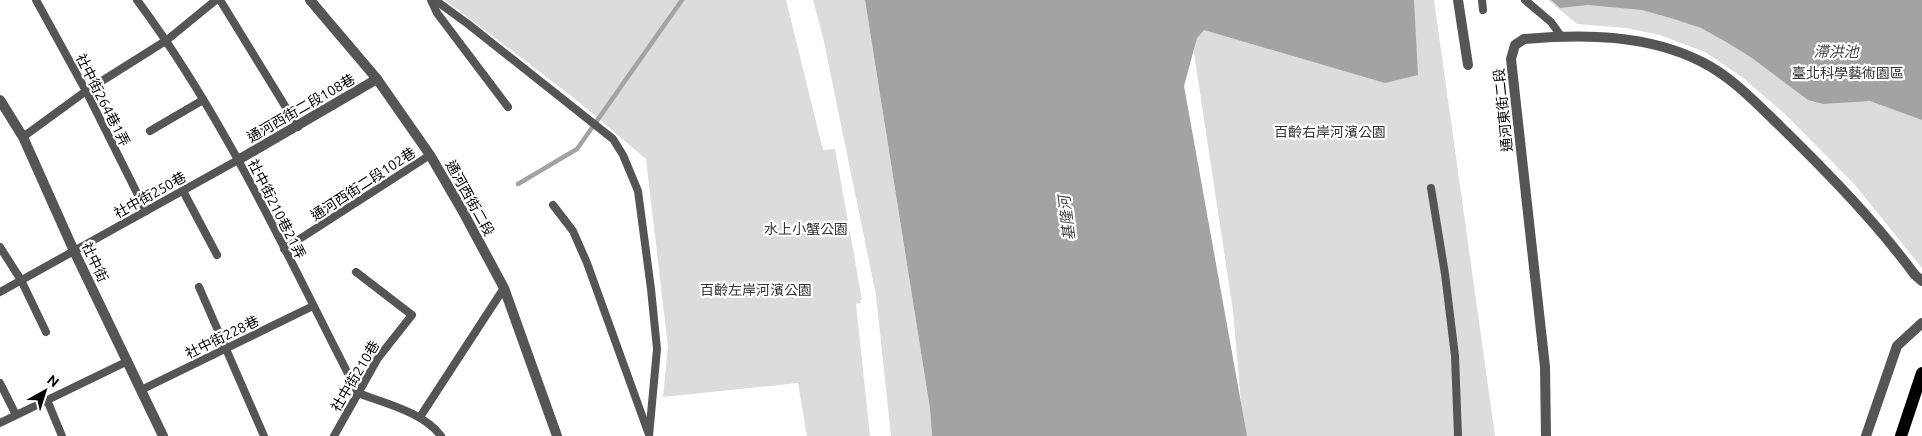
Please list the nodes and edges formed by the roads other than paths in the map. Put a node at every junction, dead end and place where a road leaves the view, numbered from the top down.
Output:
1 (36, 0) edge
2 (137, 0) edge
3 (218, 0) edge
4 (310, 0) edge
5 (431, 0) edge
6 (435, 0) edge
7 (1458, 0) edge
8 (1482, 0) edge
9 (1525, 0) edge
10 (1482, 10) dead end
11 (1561, 36) junction
12 (167, 40) junction
13 (1468, 65) dead end
14 (377, 78) junction
15 (86, 91) junction
16 (0, 100) edge
17 (203, 100) junction
18 (508, 107) dead end
19 (298, 126) junction
20 (150, 131) dead end
21 (23, 137) junction
22 (430, 155) junction
23 (238, 160) junction
24 (1431, 188) dead end
25 (183, 191) junction
26 (553, 205) dead end
27 (146, 212) junction
28 (0, 247) edge
29 (284, 249) junction
30 (74, 251) junction
31 (217, 255) dead end
32 (356, 272) dead end
33 (21, 280) junction
34 (1922, 281) edge
35 (199, 287) dead end
36 (504, 288) junction
37 (0, 292) edge
38 (313, 306) junction
39 (1922, 323) edge
40 (46, 332) dead end
41 (227, 348) junction
42 (128, 361) junction
43 (1922, 373) edge
44 (0, 383) edge
45 (142, 390) junction
46 (358, 393) junction
47 (47, 400) junction
48 (16, 415) junction
49 (420, 417) junction
50 (0, 423) edge
51 (649, 435) edge
52 (62, 436) edge
53 (163, 436) edge
54 (264, 436) edge
55 (334, 436) edge
56 (441, 436) edge
57 (557, 436) edge
58 (1458, 436) edge
59 (1546, 436) edge
60 (1866, 436) edge
61 (1901, 436) edge

1 - 15 lane, 社中街264巷1弄
2 - 12 lane, 社中街210巷21弄
3 - 12 lane
3 - 19 lane
4 - 14 street, 通河西街二段
5 - 18 lane
6 - 51 lane
7 - 13 street
8 - 10 lane
9 - 11 lane
11 - 34 street, 通河東街二段
11 - 59 street, 通河東街二段
12 - 15 lane
12 - 17 lane, 社中街210巷21弄
14 - 19 street, 通河西街二段108巷
14 - 22 street, 通河西街二段
15 - 21 lane
15 - 27 lane, 社中街264巷1弄
16 - 21 street, 社中街
17 - 20 lane
17 - 23 lane, 社中街210巷21弄
19 - 23 street, 通河西街二段108巷
21 - 30 street, 社中街
22 - 29 lane, 通河西街二段102巷
22 - 36 street, 通河西街二段
23 - 25 lane, 社中街250巷
23 - 29 lane, 社中街210巷21弄
24 - 58 lane
25 - 27 lane, 社中街250巷
25 - 31 lane
26 - 51 lane
27 - 30 lane, 社中街250巷
28 - 33 lane
29 - 38 lane, 社中街210巷21弄
30 - 33 lane, 社中街250巷
30 - 42 street, 社中街
32 - 46 lane, 社中街210巷
33 - 37 lane, 社中街250巷
33 - 40 lane
35 - 41 lane
36 - 49 lane
36 - 57 street, 通河西街二段
38 - 41 lane, 社中街228巷
38 - 46 lane, 社中街210巷21弄
39 - 60 street
41 - 45 lane, 社中街228巷
41 - 54 lane
42 - 45 street, 社中街
42 - 47 lane
43 - 61 main road
44 - 48 lane
45 - 53 street, 社中街
46 - 49 lane
46 - 55 lane, 社中街210巷
47 - 48 lane
47 - 52 lane
48 - 50 lane
49 - 56 lane

